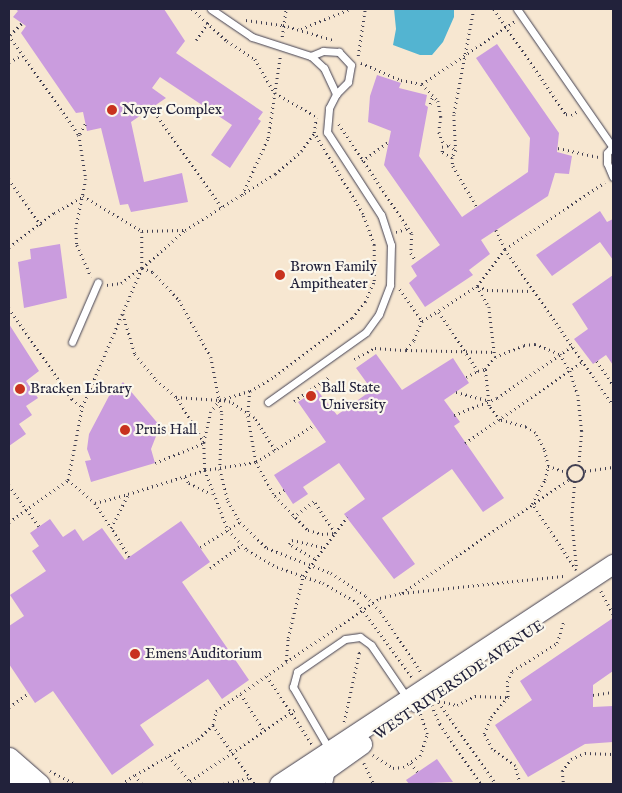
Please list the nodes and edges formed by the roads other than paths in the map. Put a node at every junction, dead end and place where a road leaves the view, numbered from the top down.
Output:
1 (211, 9) edge
2 (517, 9) edge
3 (311, 56) junction
4 (336, 94) junction
5 (613, 146) edge
6 (613, 177) edge
7 (98, 282) road end
8 (72, 342) dead end
9 (268, 402) dead end
10 (613, 564) edge
11 (606, 583) edge
12 (419, 706) junction
13 (9, 757) edge
14 (326, 762) edge
15 (43, 777) edge
16 (9, 778) edge
17 (16, 784) edge
18 (279, 784) edge
19 (306, 784) edge

1 - 3 lane
2 - 5 lane
3 - 4 lane
3 - 4 lane
4 - 9 lane
5 - 6 lane
7 - 8 lane
10 - 12 street
11 - 12 street, WEST RIVERSIDE AVENUE
12 - 14 street, WEST RIVERSIDE AVENUE
12 - 14 lane
13 - 15 street
14 - 18 street
14 - 19 street, WEST RIVERSIDE AVENUE
16 - 17 street

